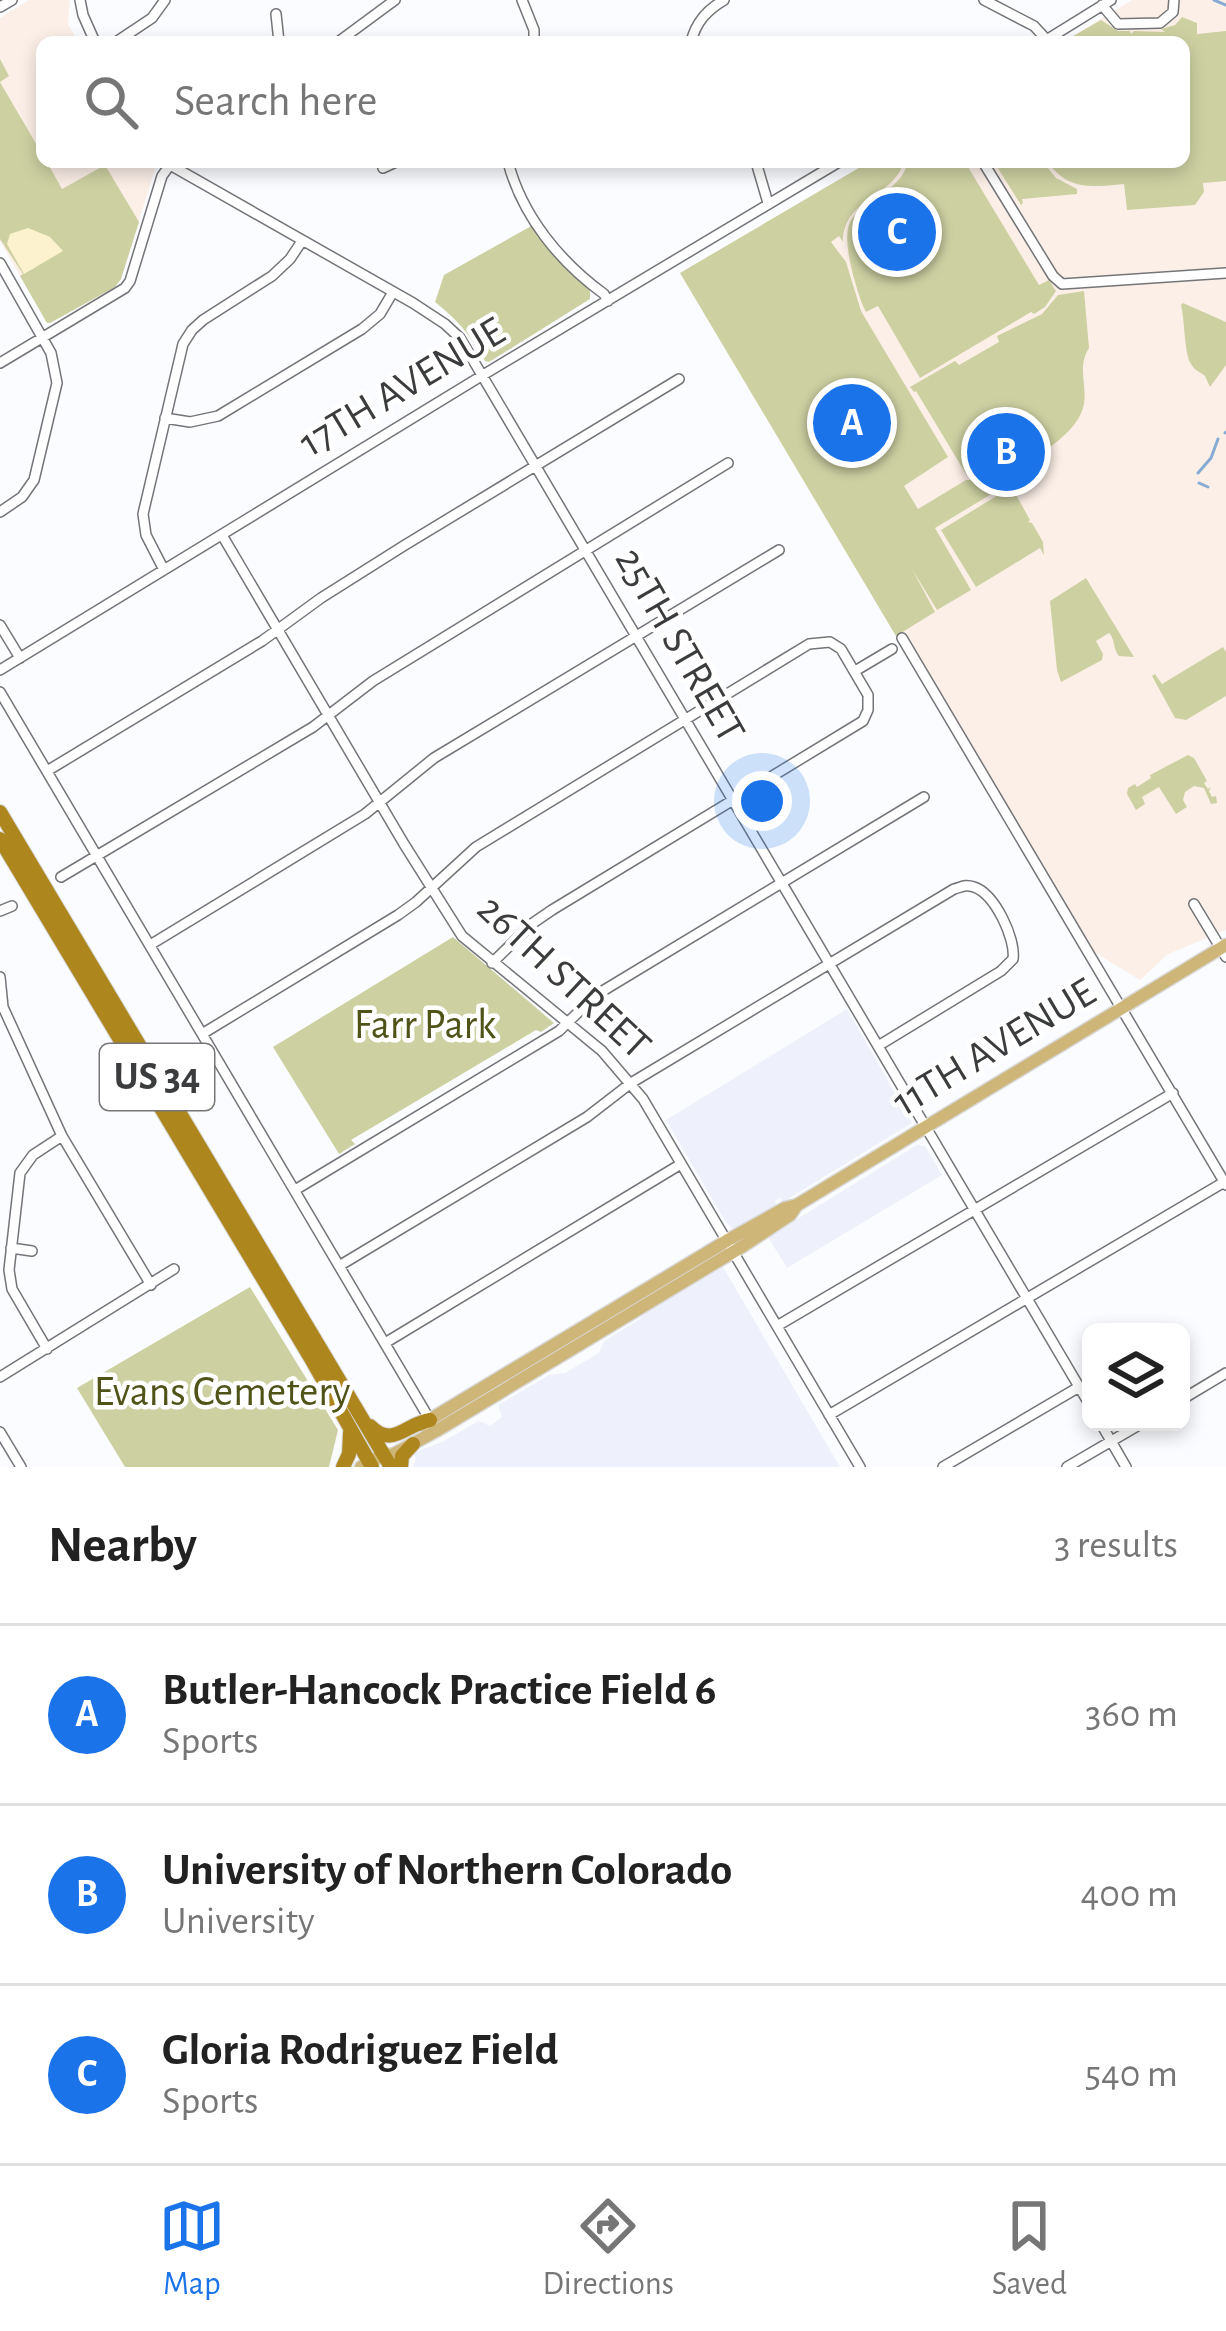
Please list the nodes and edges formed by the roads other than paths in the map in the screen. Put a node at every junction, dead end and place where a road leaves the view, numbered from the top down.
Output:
1 (12, 0) edge
2 (80, 0) edge
3 (165, 0) edge
4 (395, 0) edge
5 (522, 0) edge
6 (724, 0) edge
7 (984, 0) edge
8 (1174, 0) edge
9 (1106, 3) edge
10 (0, 7) edge
11 (276, 14) dead end
12 (92, 36) edge
13 (125, 36) edge
14 (278, 36) edge
15 (346, 36) edge
16 (534, 36) edge
17 (693, 36) edge
18 (1041, 36) edge
19 (1053, 36) edge
20 (166, 168) edge
21 (176, 168) edge
22 (510, 168) edge
23 (758, 168) edge
24 (829, 168) edge
25 (987, 168) edge
26 (768, 203) junction
27 (302, 242) junction
28 (0, 262) edge
29 (1226, 273) edge
30 (394, 292) junction
31 (608, 301) junction
32 (42, 338) junction
33 (0, 363) edge
34 (483, 375) junction
35 (679, 379) dead end
36 (165, 418) junction
37 (728, 463) dead end
38 (536, 466) junction
39 (0, 512) edge
40 (222, 536) junction
41 (586, 550) junction
42 (779, 550) dead end
43 (164, 570) junction
44 (0, 625) edge
45 (278, 630) junction
46 (636, 636) junction
47 (902, 638) dead end
48 (892, 649) dead end
49 (20, 658) junction
50 (0, 670) edge
51 (855, 671) junction
52 (0, 692) edge
53 (329, 716) junction
54 (685, 720) junction
55 (46, 771) junction
56 (924, 797) dead end
57 (734, 800) junction
58 (380, 802) junction
59 (0, 812) edge
60 (0, 839) edge
61 (97, 856) junction
62 (61, 877) dead end
63 (782, 882) junction
64 (431, 888) junction
65 (1194, 904) dead end
66 (12, 906) dead end
67 (0, 911) edge
68 (150, 945) junction
69 (1224, 950) edge
70 (492, 963) junction
71 (830, 964) junction
72 (0, 977) edge
73 (1124, 1008) junction
74 (568, 1023) junction
75 (202, 1034) junction
76 (878, 1046) junction
77 (632, 1083) junction
78 (1174, 1094) junction
79 (925, 1126) junction
80 (62, 1136) junction
81 (682, 1164) junction
82 (1226, 1183) edge
83 (295, 1190) junction
84 (975, 1210) junction
85 (731, 1246) junction
86 (11, 1248) junction
87 (32, 1251) dead end
88 (340, 1266) junction
89 (174, 1269) dead end
90 (152, 1285) junction
91 (1028, 1299) junction
92 (777, 1326) junction
93 (385, 1342) junction
94 (46, 1349) junction
95 (1226, 1373) edge
96 (0, 1377) edge
97 (1079, 1387) junction
98 (1082, 1392) edge
99 (1190, 1395) edge
100 (360, 1414) junction
101 (829, 1415) junction
102 (430, 1420) junction
103 (350, 1428) junction
104 (1105, 1431) edge
105 (1128, 1431) edge
106 (0, 1432) edge
107 (1111, 1441) junction
108 (413, 1444) junction
109 (375, 1463) edge
110 (21, 1467) edge
111 (343, 1467) edge
112 (400, 1467) edge
113 (860, 1467) edge
114 (943, 1467) edge
115 (1067, 1467) edge
116 (1126, 1467) edge

1 - 10 street
2 - 12 street
3 - 13 street
4 - 15 street
5 - 16 street
6 - 17 street
7 - 18 street
8 - 9 street
9 - 19 street
11 - 14 street
20 - 32 street
21 - 27 street, 25TH STREET
22 - 31 street
23 - 26 street
24 - 26 street, 17TH AVENUE
25 - 29 street
26 - 31 street, 17TH AVENUE
27 - 30 street, 25TH STREET
27 - 36 street
28 - 32 street
30 - 34 street, 25TH STREET
30 - 36 street
31 - 34 street, 17TH AVENUE
32 - 33 street
32 - 39 street
34 - 38 street, 25TH STREET
34 - 40 street, 17TH AVENUE
35 - 38 street
36 - 43 street
37 - 41 street
38 - 41 street, 25TH STREET
38 - 45 street
40 - 43 street, 17TH AVENUE
40 - 45 street, 26TH STREET
41 - 46 street, 25TH STREET
41 - 53 street
42 - 46 street
43 - 49 street, 17TH AVENUE
44 - 49 street
45 - 53 street, 26TH STREET
45 - 55 street
46 - 54 street, 25TH STREET
46 - 58 street
47 - 73 street
48 - 51 street
49 - 50 street, 17TH AVENUE
51 - 54 street
51 - 57 street
52 - 55 street
53 - 58 street, 26TH STREET
53 - 61 street
54 - 57 street, 25TH STREET
54 - 64 street
55 - 61 street
56 - 63 street
57 - 63 street, 25TH STREET
57 - 70 street
58 - 64 street, 26TH STREET
58 - 68 street
59 - 100 highway, US 34
60 - 103 highway, US 34
61 - 62 street
61 - 68 street
63 - 71 street, 25TH STREET
63 - 74 street
64 - 70 street, 26TH STREET
64 - 75 street
65 - 69 street
66 - 67 street
68 - 75 street
69 - 73 main road, 11TH AVENUE
70 - 74 street, 26TH STREET
71 - 76 street, 25TH STREET
71 - 76 street
71 - 77 street
72 - 80 street
73 - 78 street
73 - 79 main road, 11TH AVENUE
74 - 77 street, 26TH STREET
74 - 83 street
75 - 83 street
76 - 79 street, 25TH STREET
77 - 81 street, 26TH STREET
77 - 88 street
78 - 82 street
78 - 84 street
79 - 84 street, 25TH STREET
79 - 85 main road, 11TH AVENUE
80 - 86 street
80 - 90 street
81 - 85 street, 26TH STREET
81 - 93 street
82 - 91 street
83 - 88 street
84 - 91 street, 25TH STREET
84 - 92 street
85 - 92 street, 26TH STREET
85 - 102 main road, 11TH AVENUE
85 - 108 main road, 11TH AVENUE
86 - 87 street
86 - 94 street
88 - 93 street
89 - 90 street
90 - 94 street
91 - 97 street, 25TH STREET
91 - 101 street
92 - 101 street, 26TH STREET
93 - 102 street
94 - 96 street
95 - 99 street
97 - 98 street, 25TH STREET
97 - 114 street
100 - 102 highway
100 - 109 highway, US 34
101 - 113 street, 26TH STREET
102 - 109 main road, 11TH AVENUE
103 - 109 highway, US 34
103 - 111 highway
104 - 107 street
105 - 107 street
106 - 110 street
107 - 115 street
107 - 116 street
108 - 109 main road, 11TH AVENUE
108 - 112 highway

